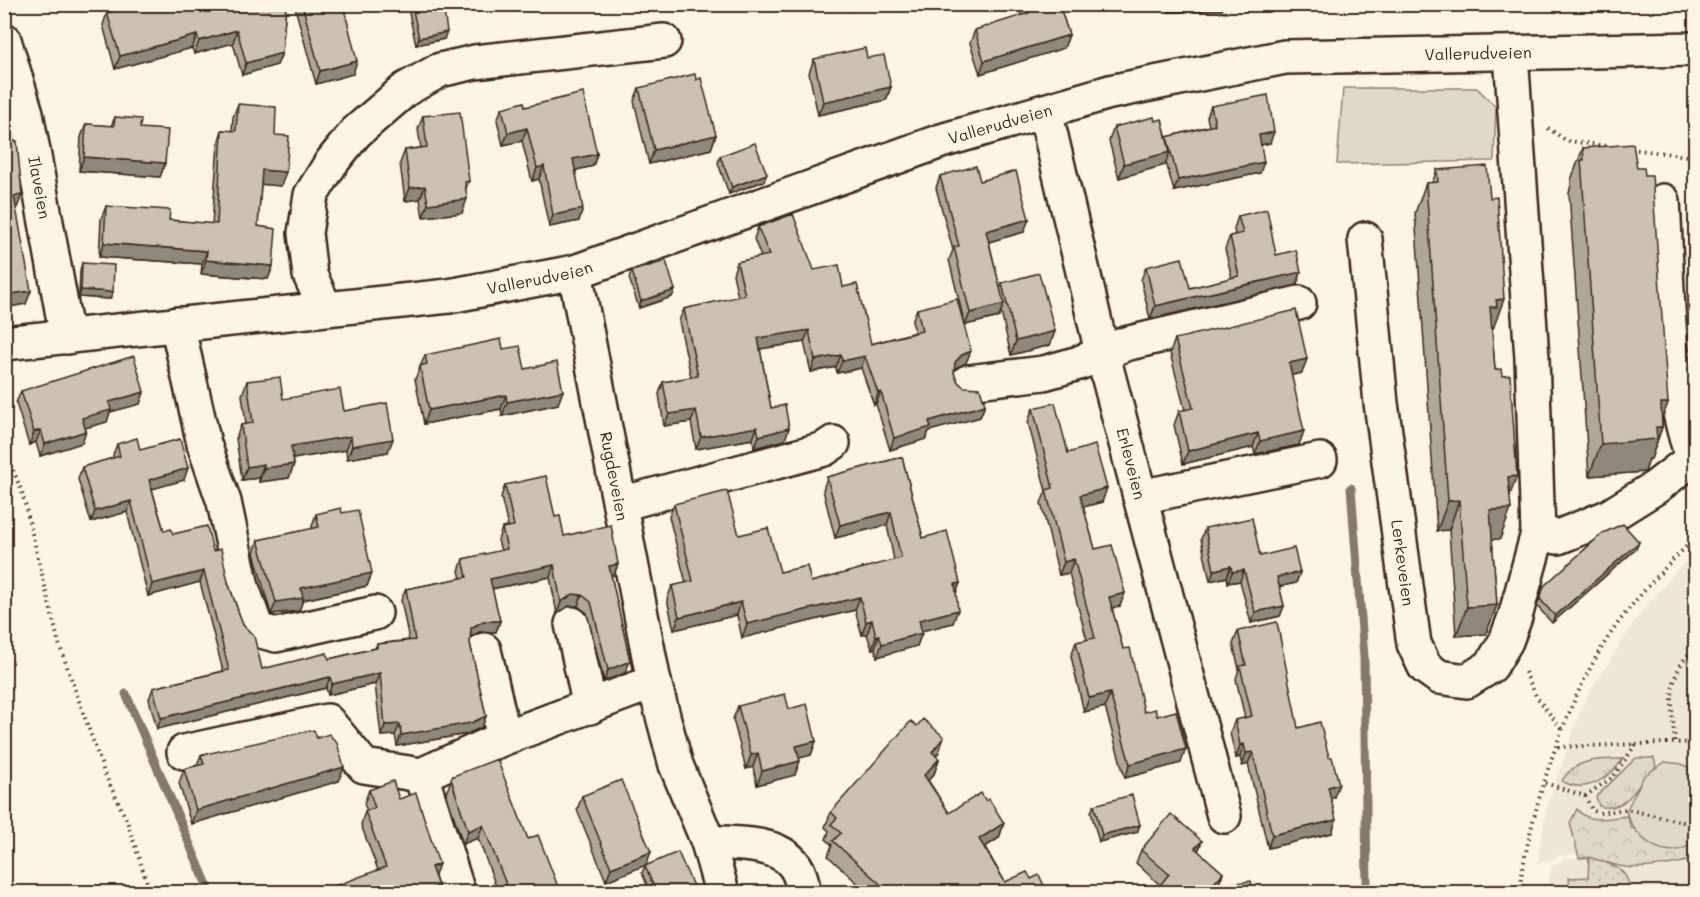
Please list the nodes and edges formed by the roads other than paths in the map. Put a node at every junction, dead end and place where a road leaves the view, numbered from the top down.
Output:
1 (4, 40) edge
2 (664, 41) dead end
3 (1695, 49) edge
4 (1511, 54) junction
5 (1045, 111) junction
6 (1663, 201) dead end
7 (1365, 239) dead end
8 (575, 272) junction
9 (1299, 303) dead end
10 (325, 308) junction
11 (177, 324) junction
12 (67, 337) junction
13 (4, 343) edge
14 (1102, 352) junction
15 (969, 382) dead end
16 (833, 443) dead end
17 (1694, 457) edge
18 (1320, 460) dead end
19 (1140, 497) junction
20 (621, 504) junction
21 (1538, 533) junction
22 (375, 613) dead end
23 (572, 624) dead end
24 (484, 650) dead end
25 (654, 682) junction
26 (591, 707) junction
27 (504, 738) junction
28 (184, 752) dead end
29 (421, 776) junction
30 (1224, 816) dead end
31 (708, 842) junction
32 (458, 892) edge
33 (722, 892) edge
34 (806, 892) edge

1 - 12 street, Ilaveien
2 - 10 street
3 - 4 street, Vallerudveien
4 - 5 street, Vallerudveien
4 - 21 street, Lerkeveien
5 - 8 street, Vallerudveien
5 - 14 street, Erleveien
6 - 17 street
7 - 21 street, Lerkeveien
8 - 10 street, Vallerudveien
8 - 20 street, Rugdeveien
9 - 14 street
10 - 11 street, Vallerudveien
11 - 12 street, Vallerudveien
11 - 22 street
12 - 13 street, Vallerudveien
14 - 15 street
14 - 19 street, Erleveien
16 - 20 street
17 - 21 street
18 - 19 street
19 - 30 street, Erleveien
20 - 25 street, Rugdeveien
23 - 26 street
24 - 27 street
25 - 26 street
25 - 31 street, Rugdeveien
26 - 27 street
27 - 29 street
28 - 29 street
29 - 32 street
31 - 33 street, Rugdeveien
31 - 34 street

